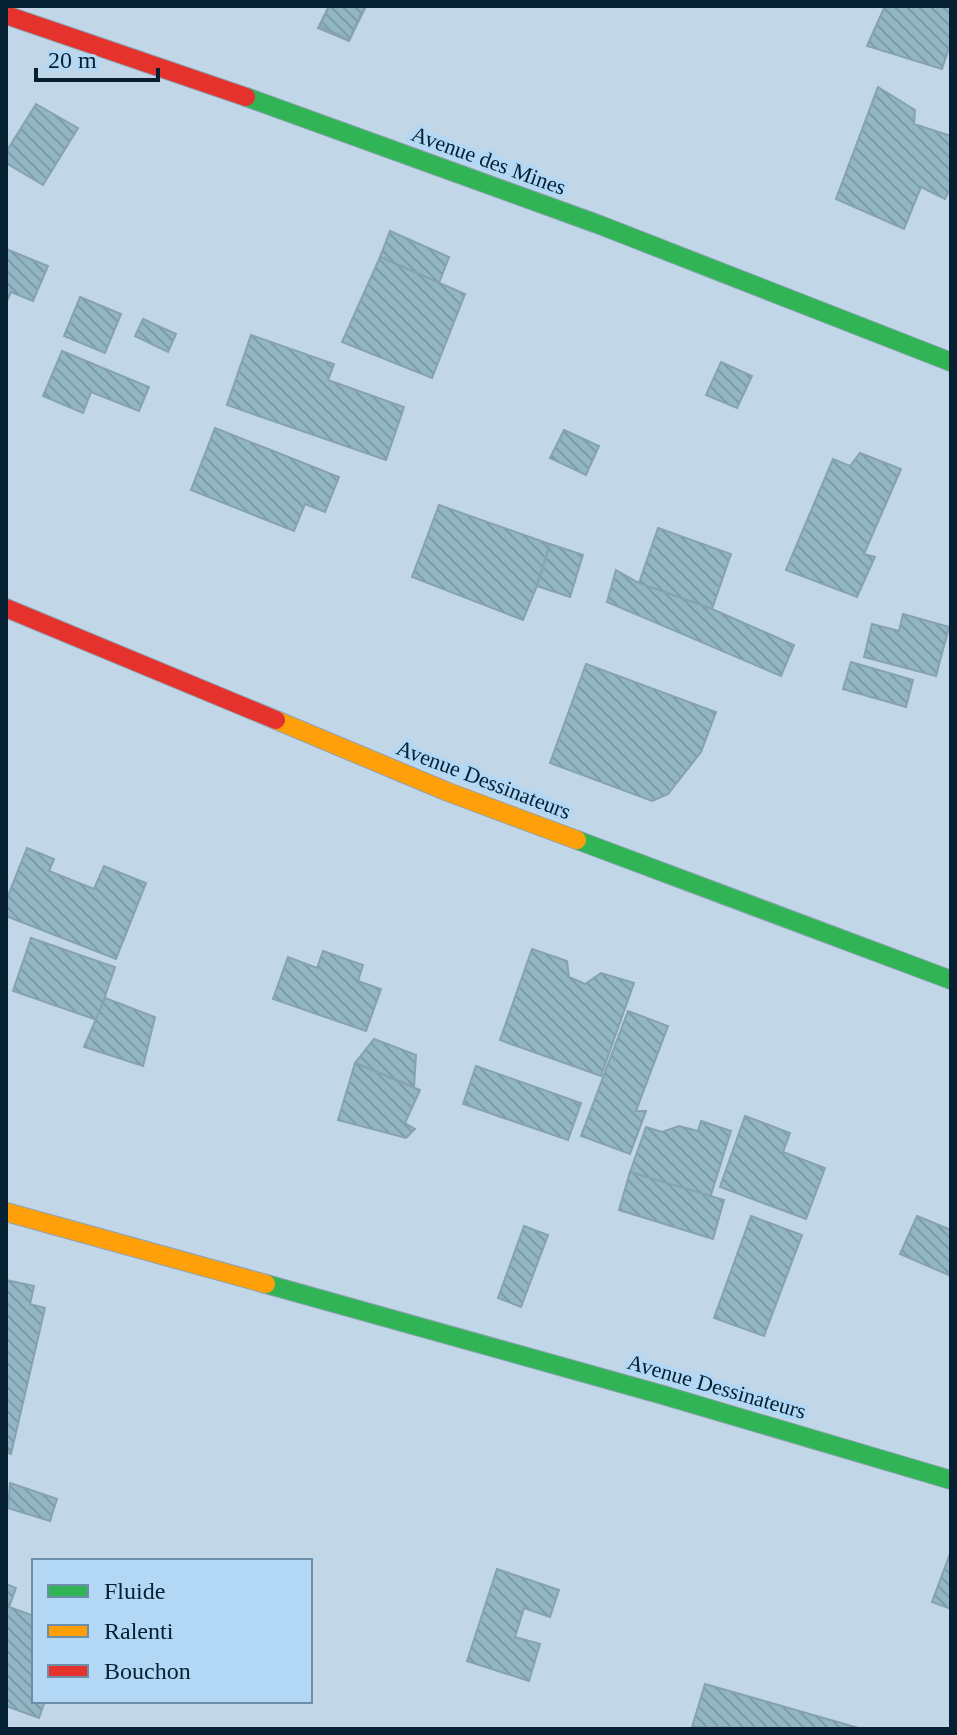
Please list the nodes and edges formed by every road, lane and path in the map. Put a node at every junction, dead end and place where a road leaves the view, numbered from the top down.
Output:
1 (6, 15) edge
2 (951, 362) edge
3 (6, 608) edge
4 (951, 980) edge
5 (6, 1212) edge
6 (951, 1480) edge

1 - 2 street, Avenue des Mines
3 - 4 street, Avenue Dessinateurs
5 - 6 street, Avenue Dessinateurs

